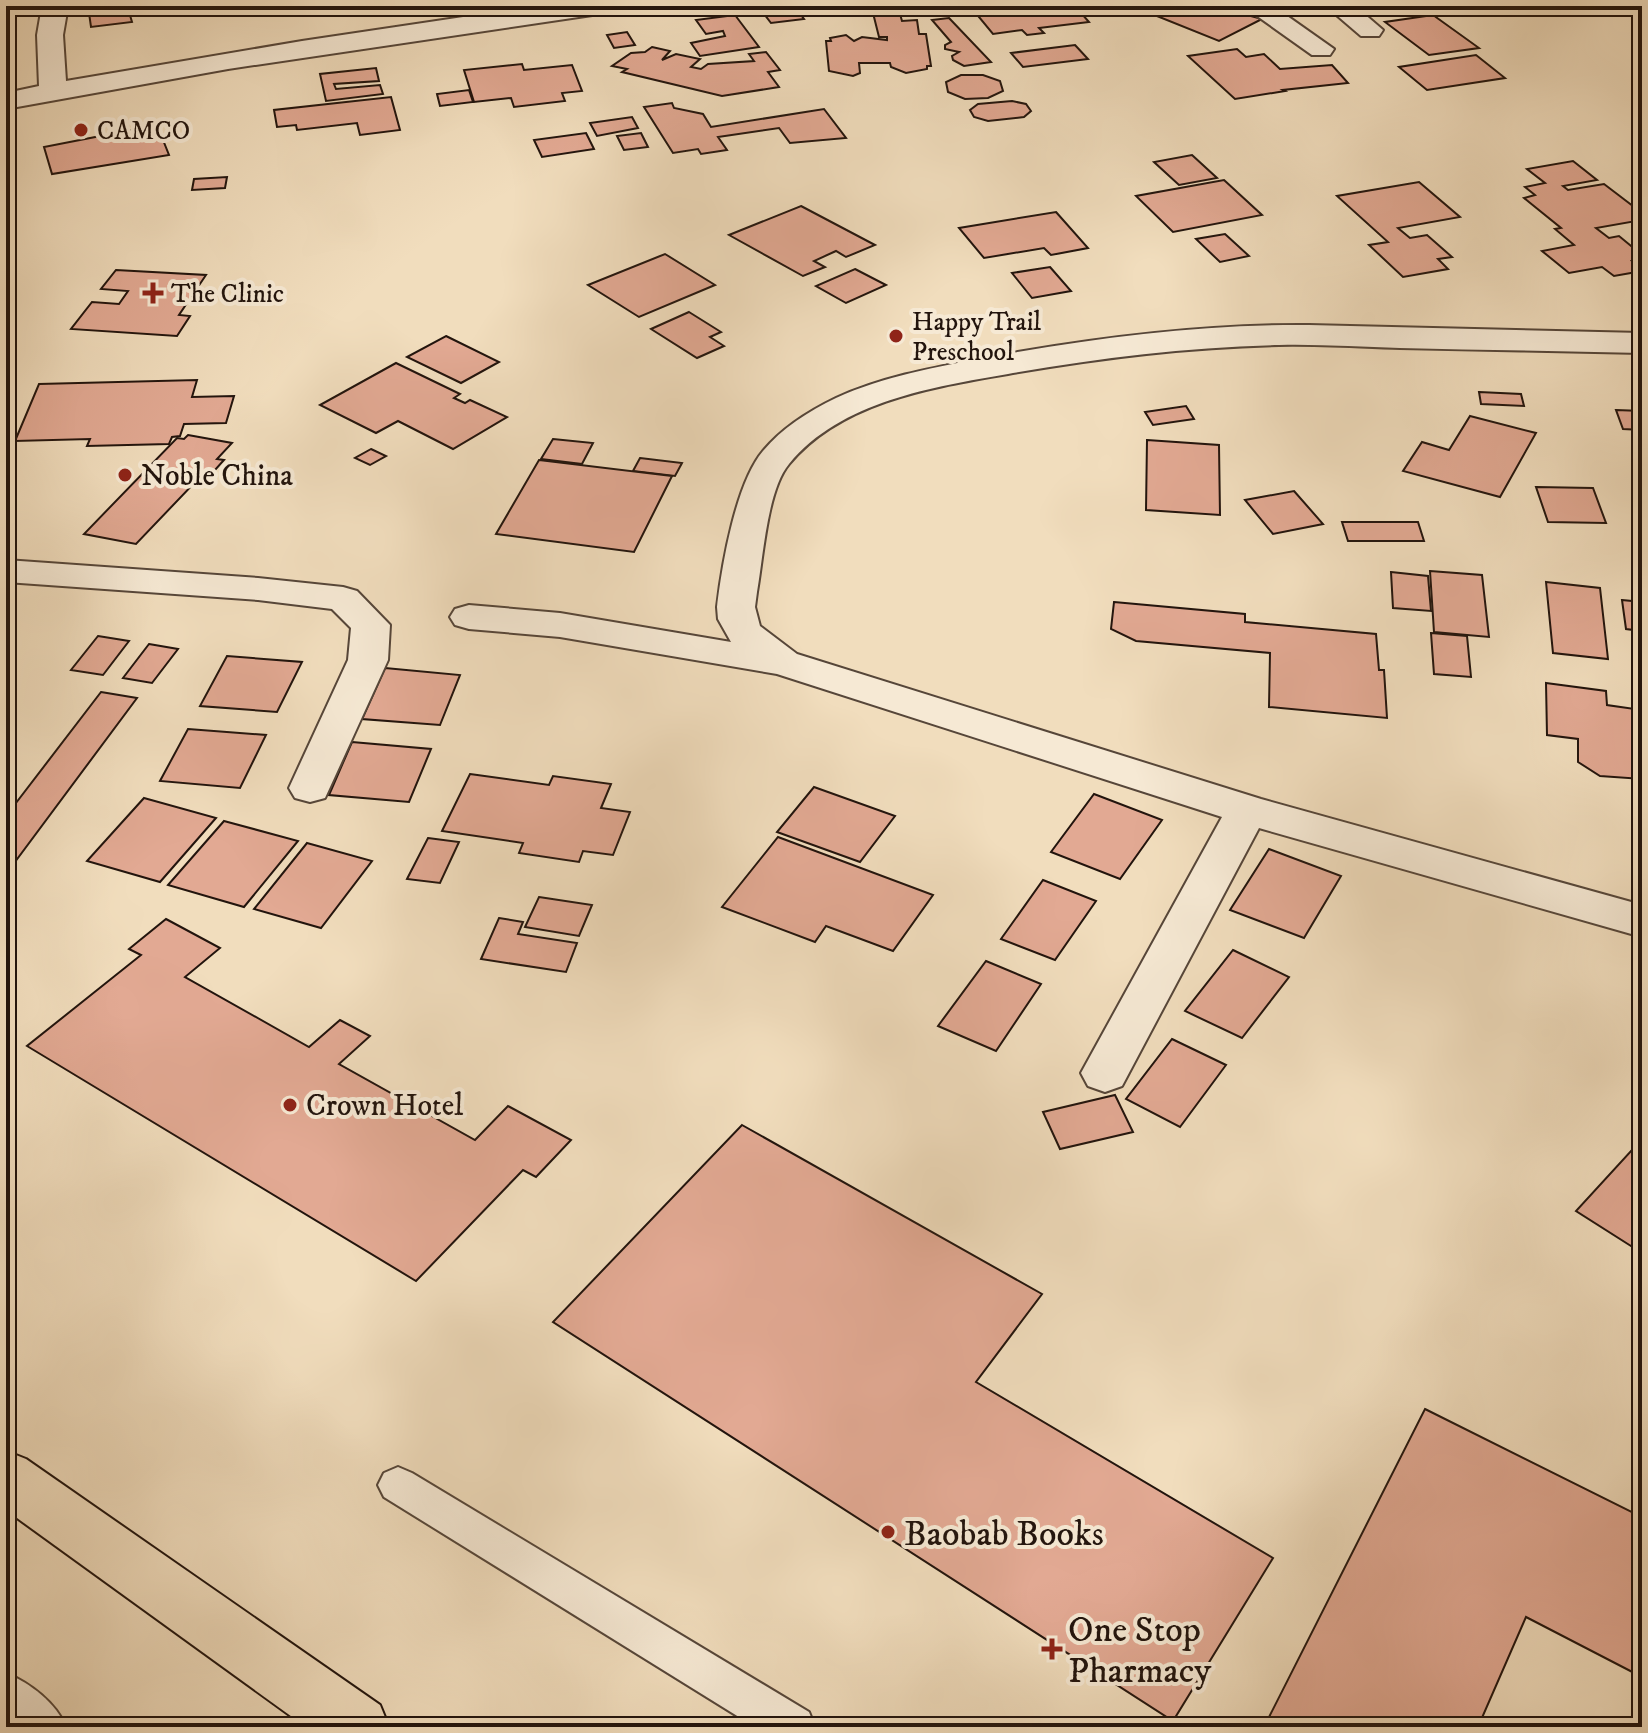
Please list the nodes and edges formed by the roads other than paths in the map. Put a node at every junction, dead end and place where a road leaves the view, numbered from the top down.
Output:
1 (55, 6) edge
2 (599, 6) edge
3 (1256, 6) edge
4 (1339, 6) edge
5 (1370, 30) dead end
6 (1321, 49) dead end
7 (53, 91) junction
8 (6, 101) edge
9 (1642, 343) edge
10 (6, 571) edge
11 (469, 617) dead end
12 (783, 663) junction
13 (310, 788) dead end
14 (1247, 810) junction
15 (1642, 921) edge
16 (1105, 1073) dead end
17 (6, 1477) edge
18 (398, 1485) dead end
19 (6, 1694) edge
20 (45, 1727) edge
21 (358, 1727) edge
22 (794, 1727) edge

1 - 7 street
2 - 7 street
3 - 6 street
4 - 5 street
7 - 8 street
9 - 12 street
10 - 13 street
11 - 12 street
12 - 14 street
14 - 15 street
14 - 16 street
17 - 21 highway
18 - 22 lane
19 - 20 lane

